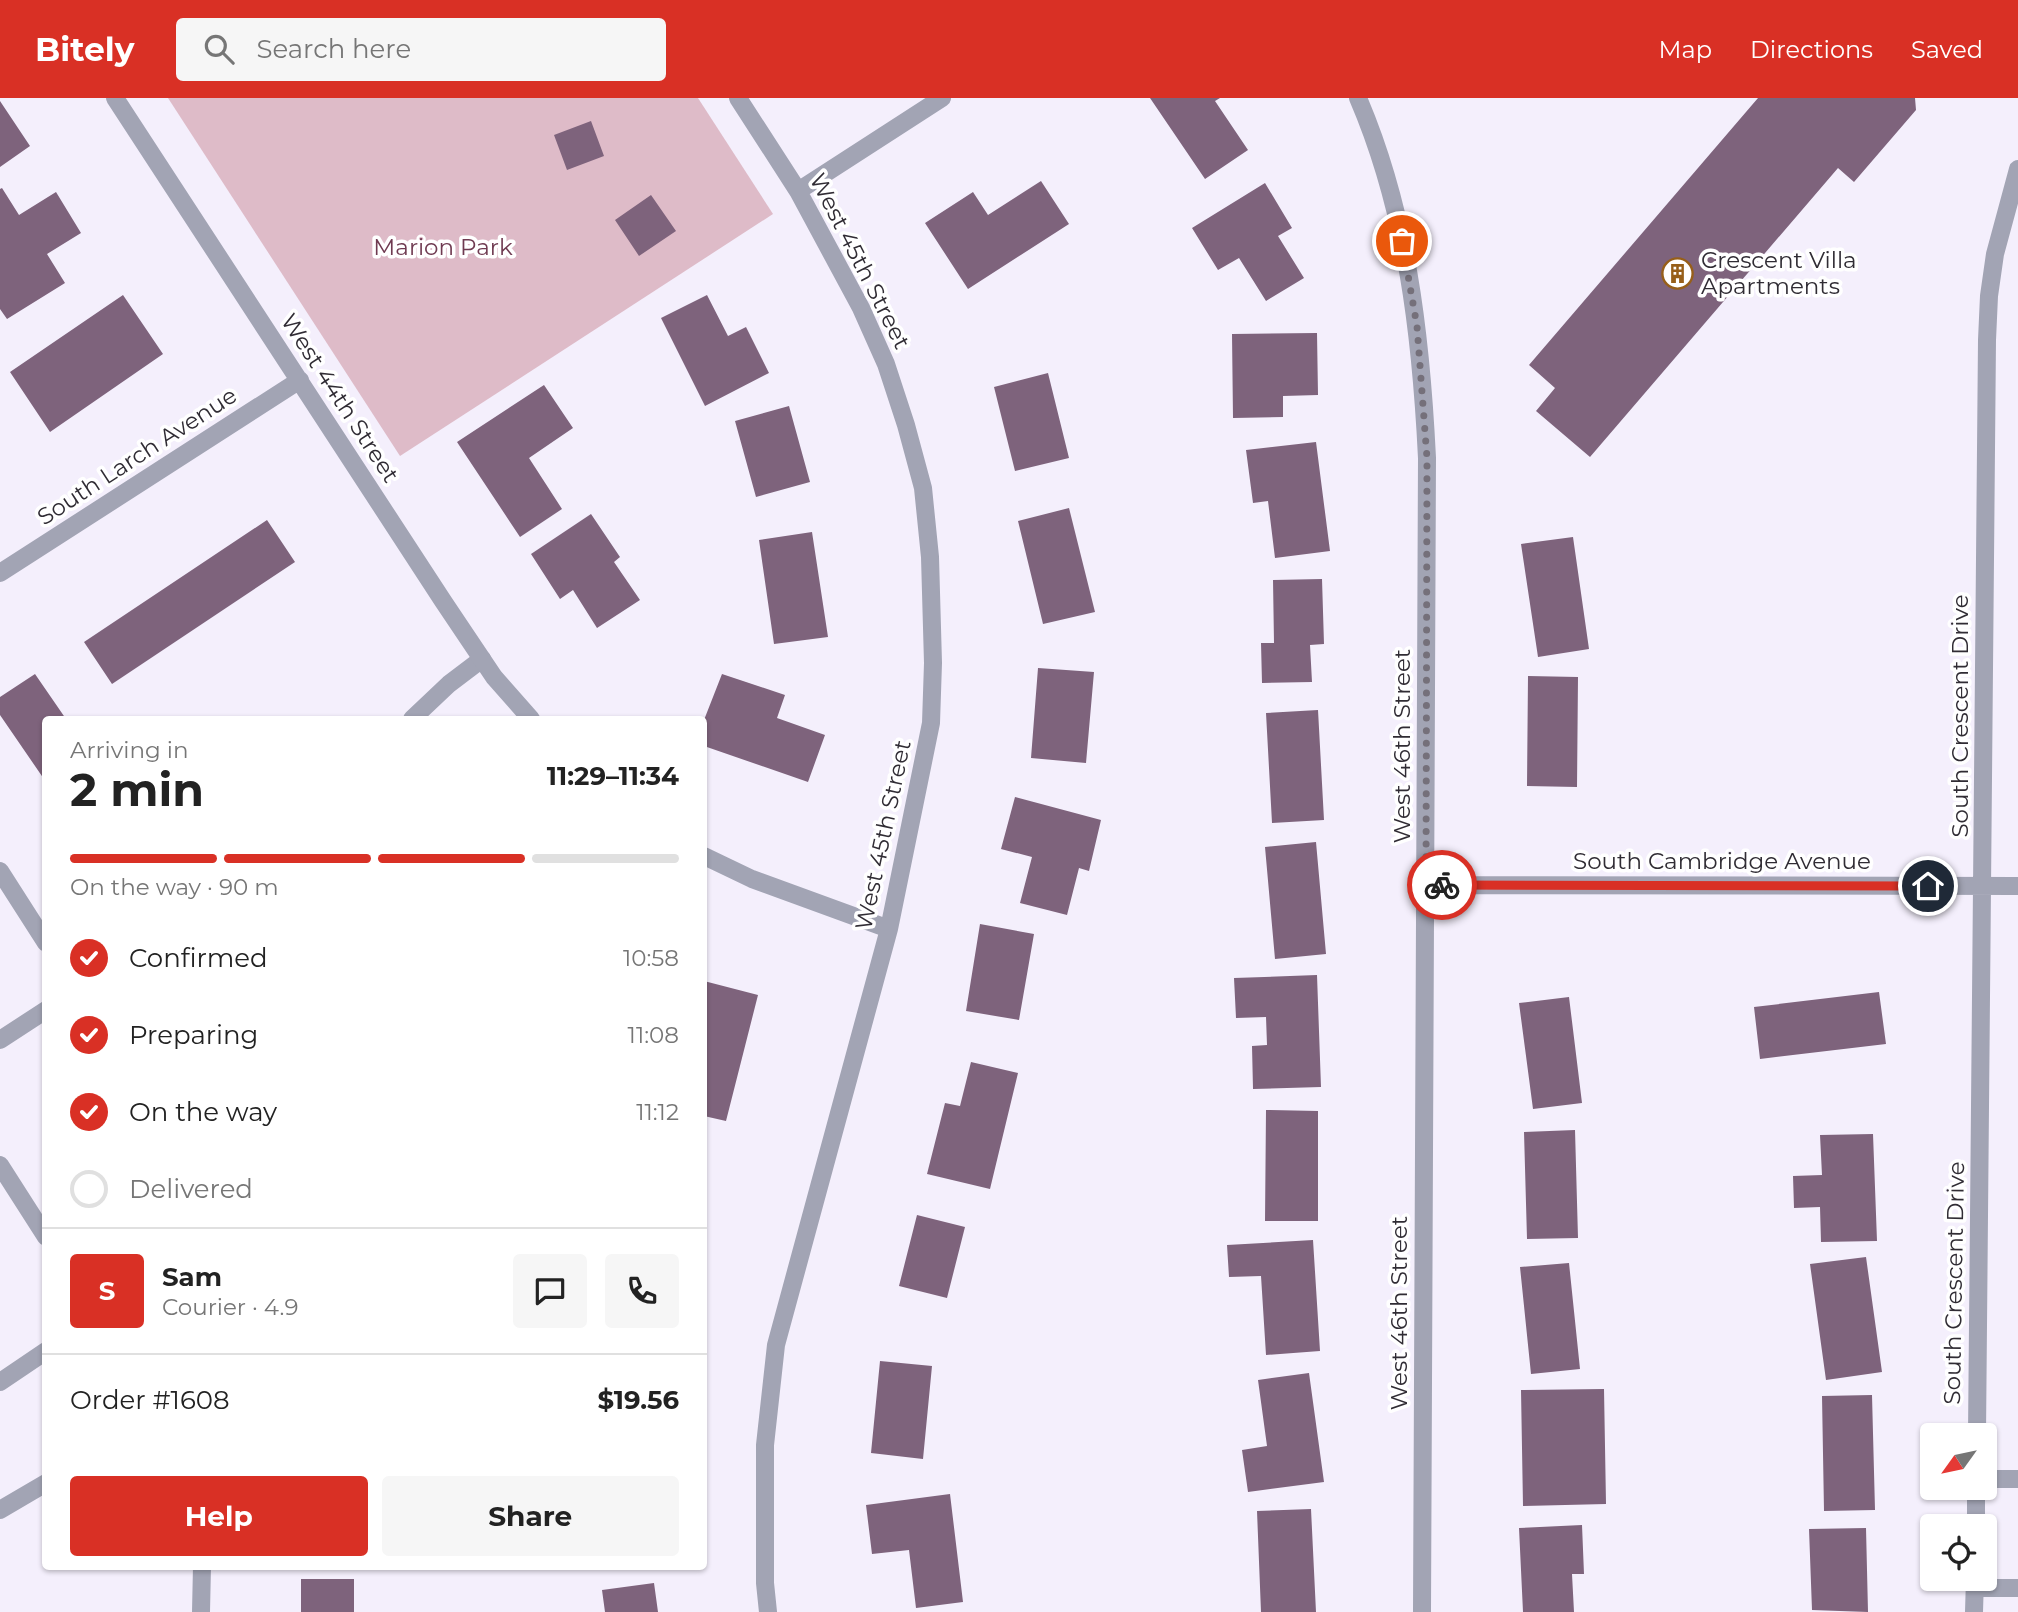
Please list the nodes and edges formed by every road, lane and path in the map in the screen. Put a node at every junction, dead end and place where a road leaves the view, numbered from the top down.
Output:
1 (115, 98) edge
2 (738, 98) edge
3 (942, 98) edge
4 (1358, 98) edge
5 (2018, 169) edge
6 (798, 191) junction
7 (300, 380) junction
8 (0, 573) edge
9 (482, 659) junction
10 (415, 716) edge
11 (529, 716) edge
12 (707, 857) edge
13 (0, 872) edge
14 (1426, 885) junction
15 (1983, 886) junction
16 (2018, 886) edge
17 (889, 929) junction
18 (42, 937) edge
19 (42, 1013) edge
20 (0, 1041) edge
21 (0, 1165) edge
22 (42, 1231) edge
23 (42, 1355) edge
24 (0, 1382) edge
25 (1977, 1423) edge
26 (1997, 1479) edge
27 (2018, 1479) edge
28 (42, 1485) edge
29 (0, 1510) edge
30 (202, 1570) edge
31 (1997, 1586) edge
32 (2018, 1588) edge
33 (1975, 1591) edge
34 (201, 1612) edge
35 (768, 1612) edge
36 (1422, 1612) edge
37 (1974, 1612) edge

1 - 7 street, West 44th Street
2 - 6 street, West 45th Street
3 - 6 street
4 - 14 street, West 46th Street
5 - 15 street, South Crescent Drive
6 - 17 street, West 45th Street
7 - 8 street, South Larch Avenue
7 - 9 street, West 44th Street
9 - 10 street
9 - 11 street, West 44th Street
12 - 17 street
13 - 18 street
14 - 15 street, South Cambridge Avenue
14 - 36 street, West 46th Street
15 - 16 street, South Cambridge Avenue
15 - 25 street, South Crescent Drive
17 - 35 street, West 45th Street
19 - 20 street
21 - 22 street
23 - 24 street
26 - 27 street
28 - 29 street
30 - 34 street
31 - 32 street
33 - 37 street

